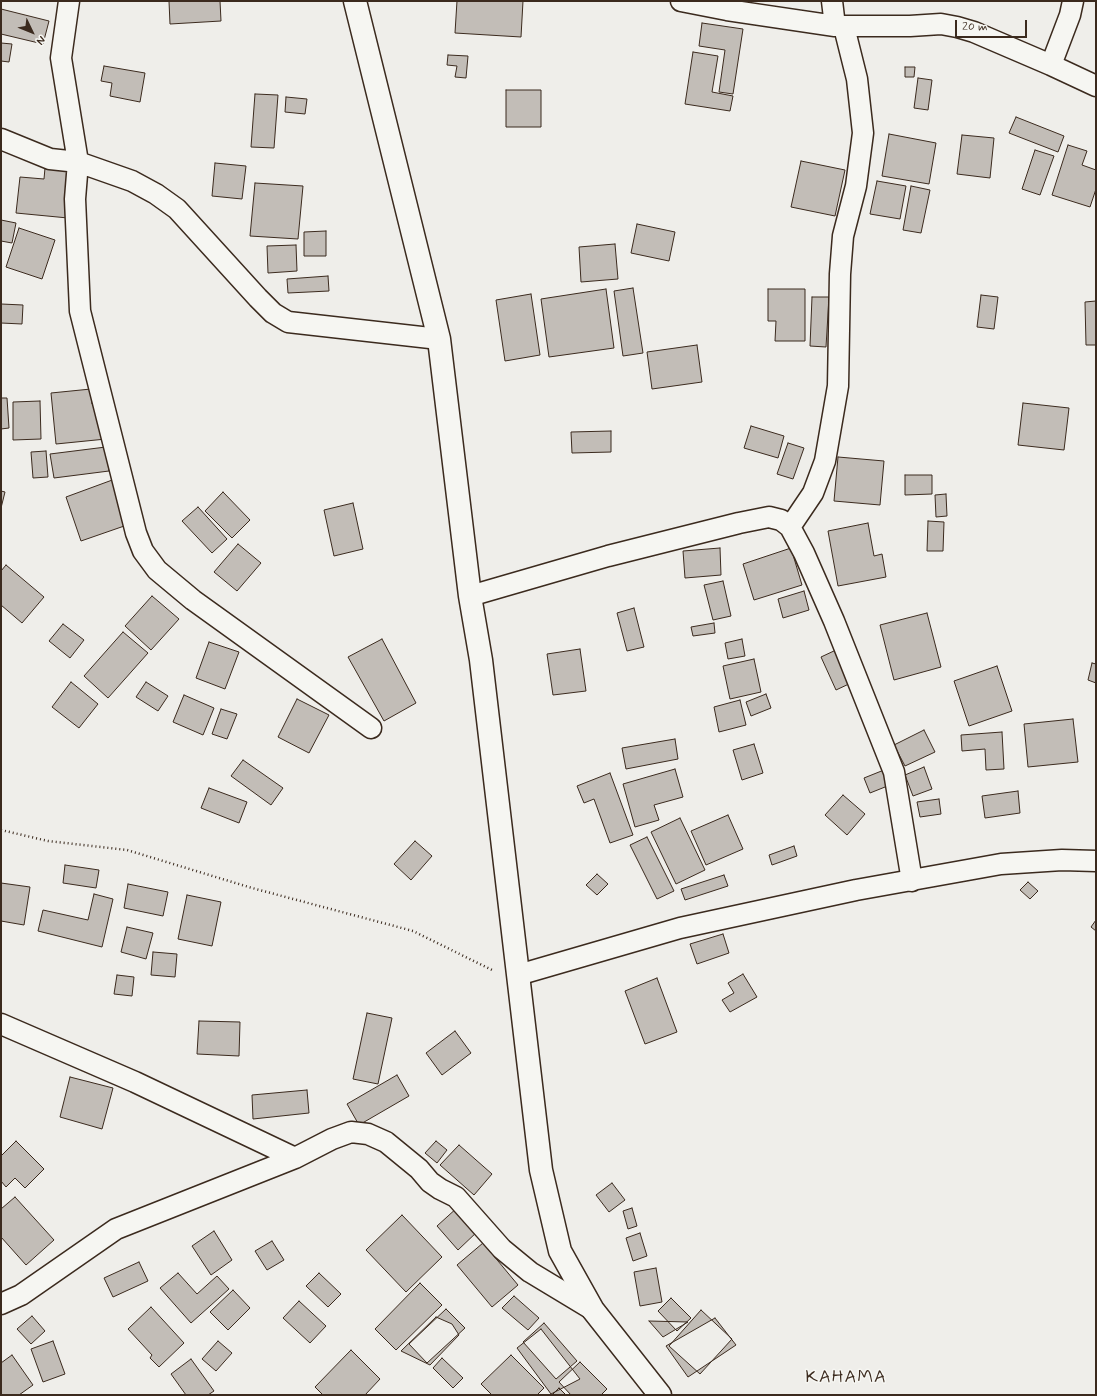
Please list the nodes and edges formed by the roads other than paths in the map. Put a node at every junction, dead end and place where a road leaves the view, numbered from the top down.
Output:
1 (69, 1) edge
2 (355, 1) edge
3 (681, 1) edge
4 (832, 1) edge
5 (1072, 1) edge
6 (840, 26) junction
7 (1051, 64) junction
8 (1096, 86) edge
9 (1, 140) edge
10 (78, 162) junction
11 (439, 339) junction
12 (790, 527) junction
13 (470, 596) junction
14 (371, 728) dead end
15 (1096, 862) edge
16 (912, 881) junction
17 (518, 980) junction
18 (1, 1024) edge
19 (294, 1158) junction
20 (1, 1304) edge
21 (593, 1310) junction
22 (660, 1395) edge

1 - 10 street
2 - 11 main road
3 - 6 street
4 - 6 street
5 - 7 street
6 - 7 street
6 - 12 street
7 - 8 street
9 - 10 street
10 - 11 street
10 - 14 street
11 - 13 main road
12 - 13 street
12 - 16 street
13 - 17 main road
15 - 16 street
16 - 17 street
17 - 21 main road
18 - 19 street
19 - 20 street
19 - 21 street
21 - 22 main road

